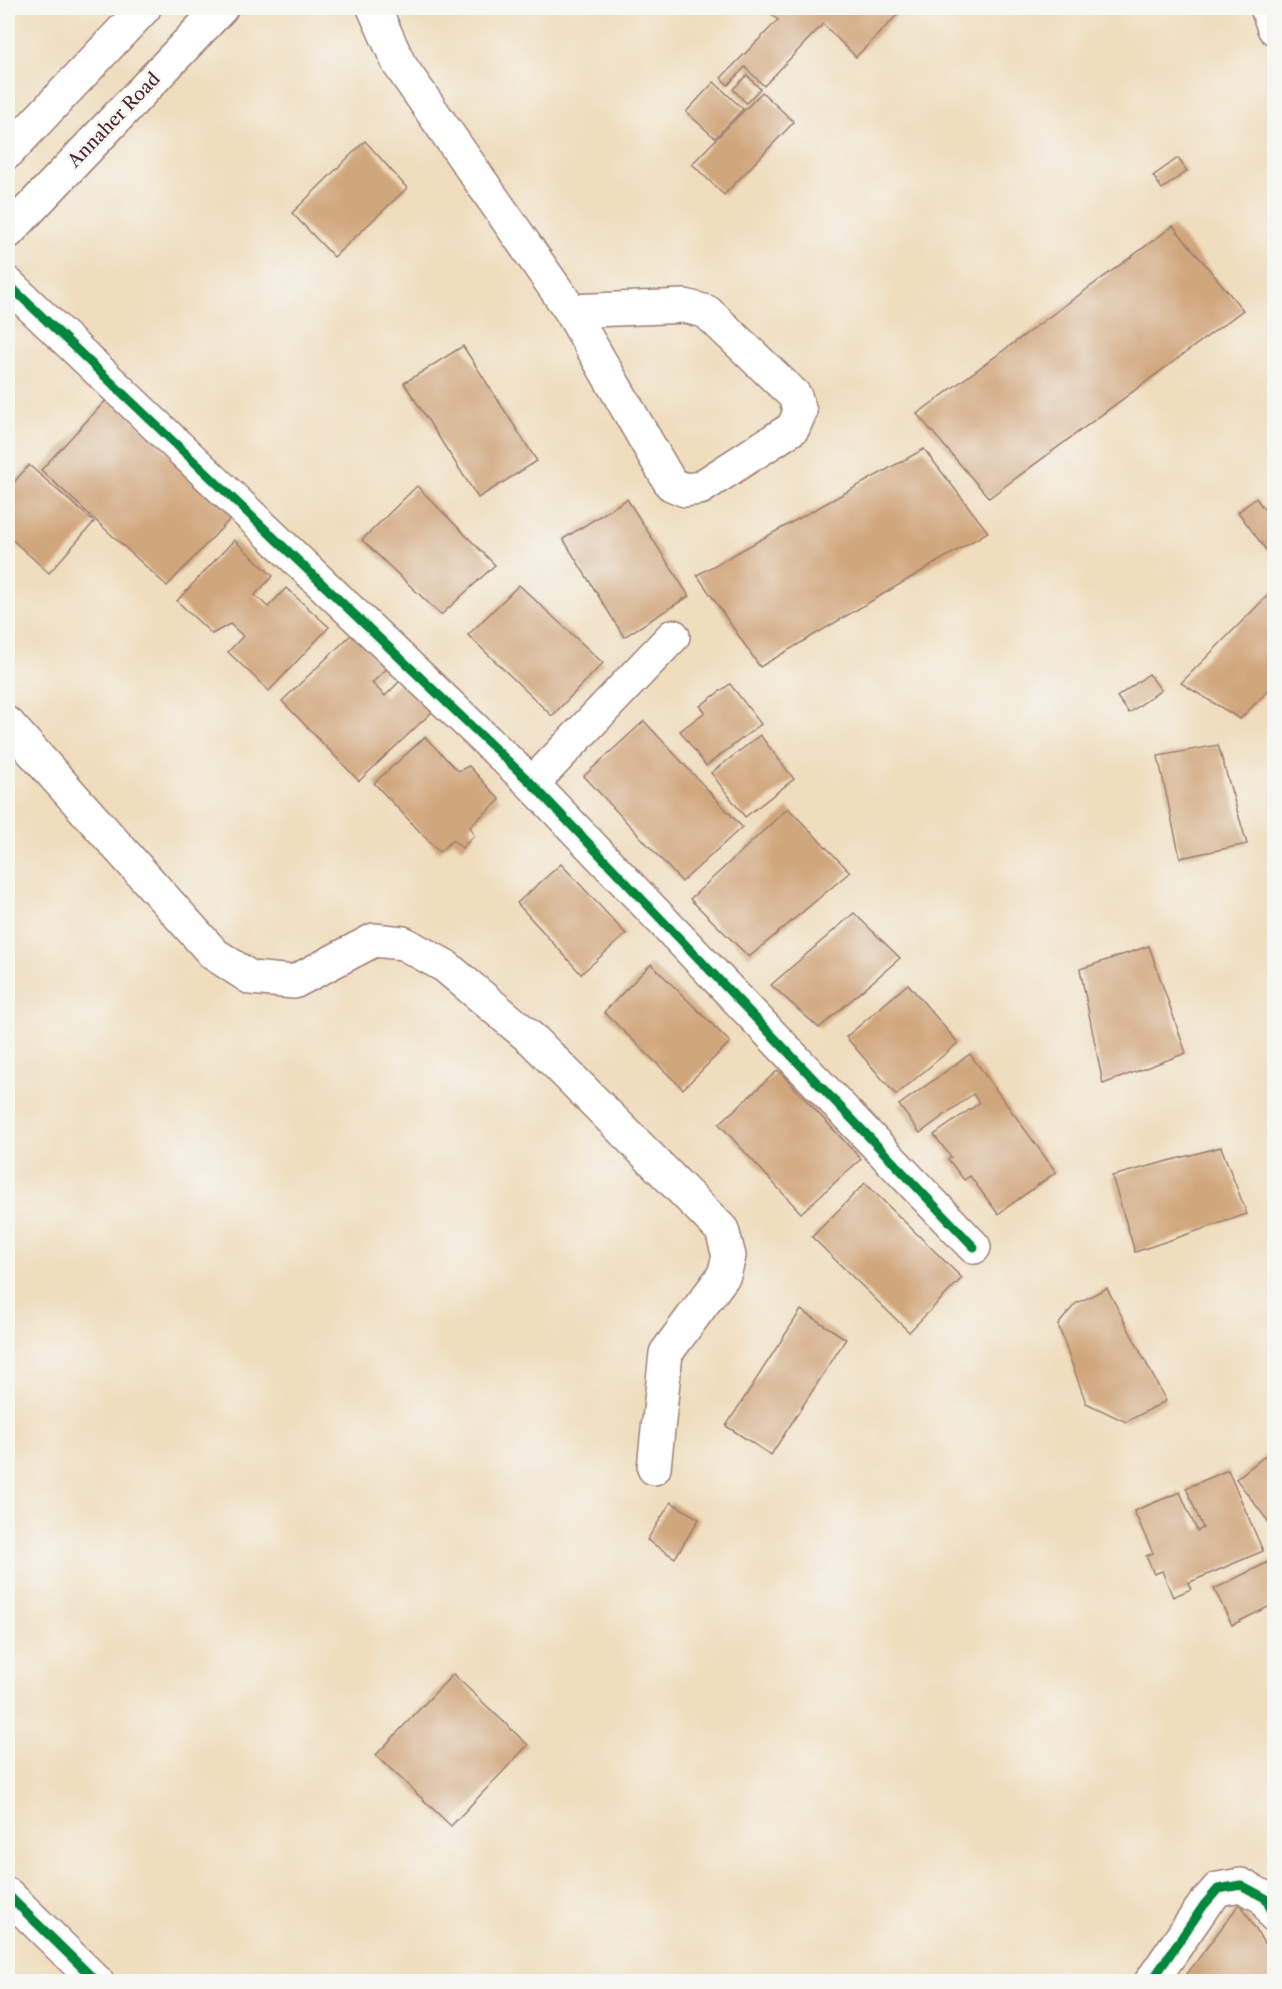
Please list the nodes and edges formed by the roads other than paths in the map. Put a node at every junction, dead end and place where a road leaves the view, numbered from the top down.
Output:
1 (144, 8) edge
2 (221, 8) edge
3 (374, 8) edge
4 (1267, 8) edge
5 (1275, 28) edge
6 (8, 152) edge
7 (8, 232) edge
8 (8, 284) edge
9 (571, 311) junction
10 (673, 636) dead end
11 (8, 724) edge
12 (532, 784) junction
13 (974, 1247) dead end
14 (654, 1468) dead end
15 (8, 1895) edge
16 (1275, 1915) edge
17 (97, 1982) edge
18 (1151, 1982) edge

1 - 6 street
2 - 7 street, Annaher Road
3 - 9 street
4 - 5 street
8 - 12 street
9 - 9 street
10 - 12 street
11 - 14 street
12 - 13 street
15 - 17 street
16 - 18 street

